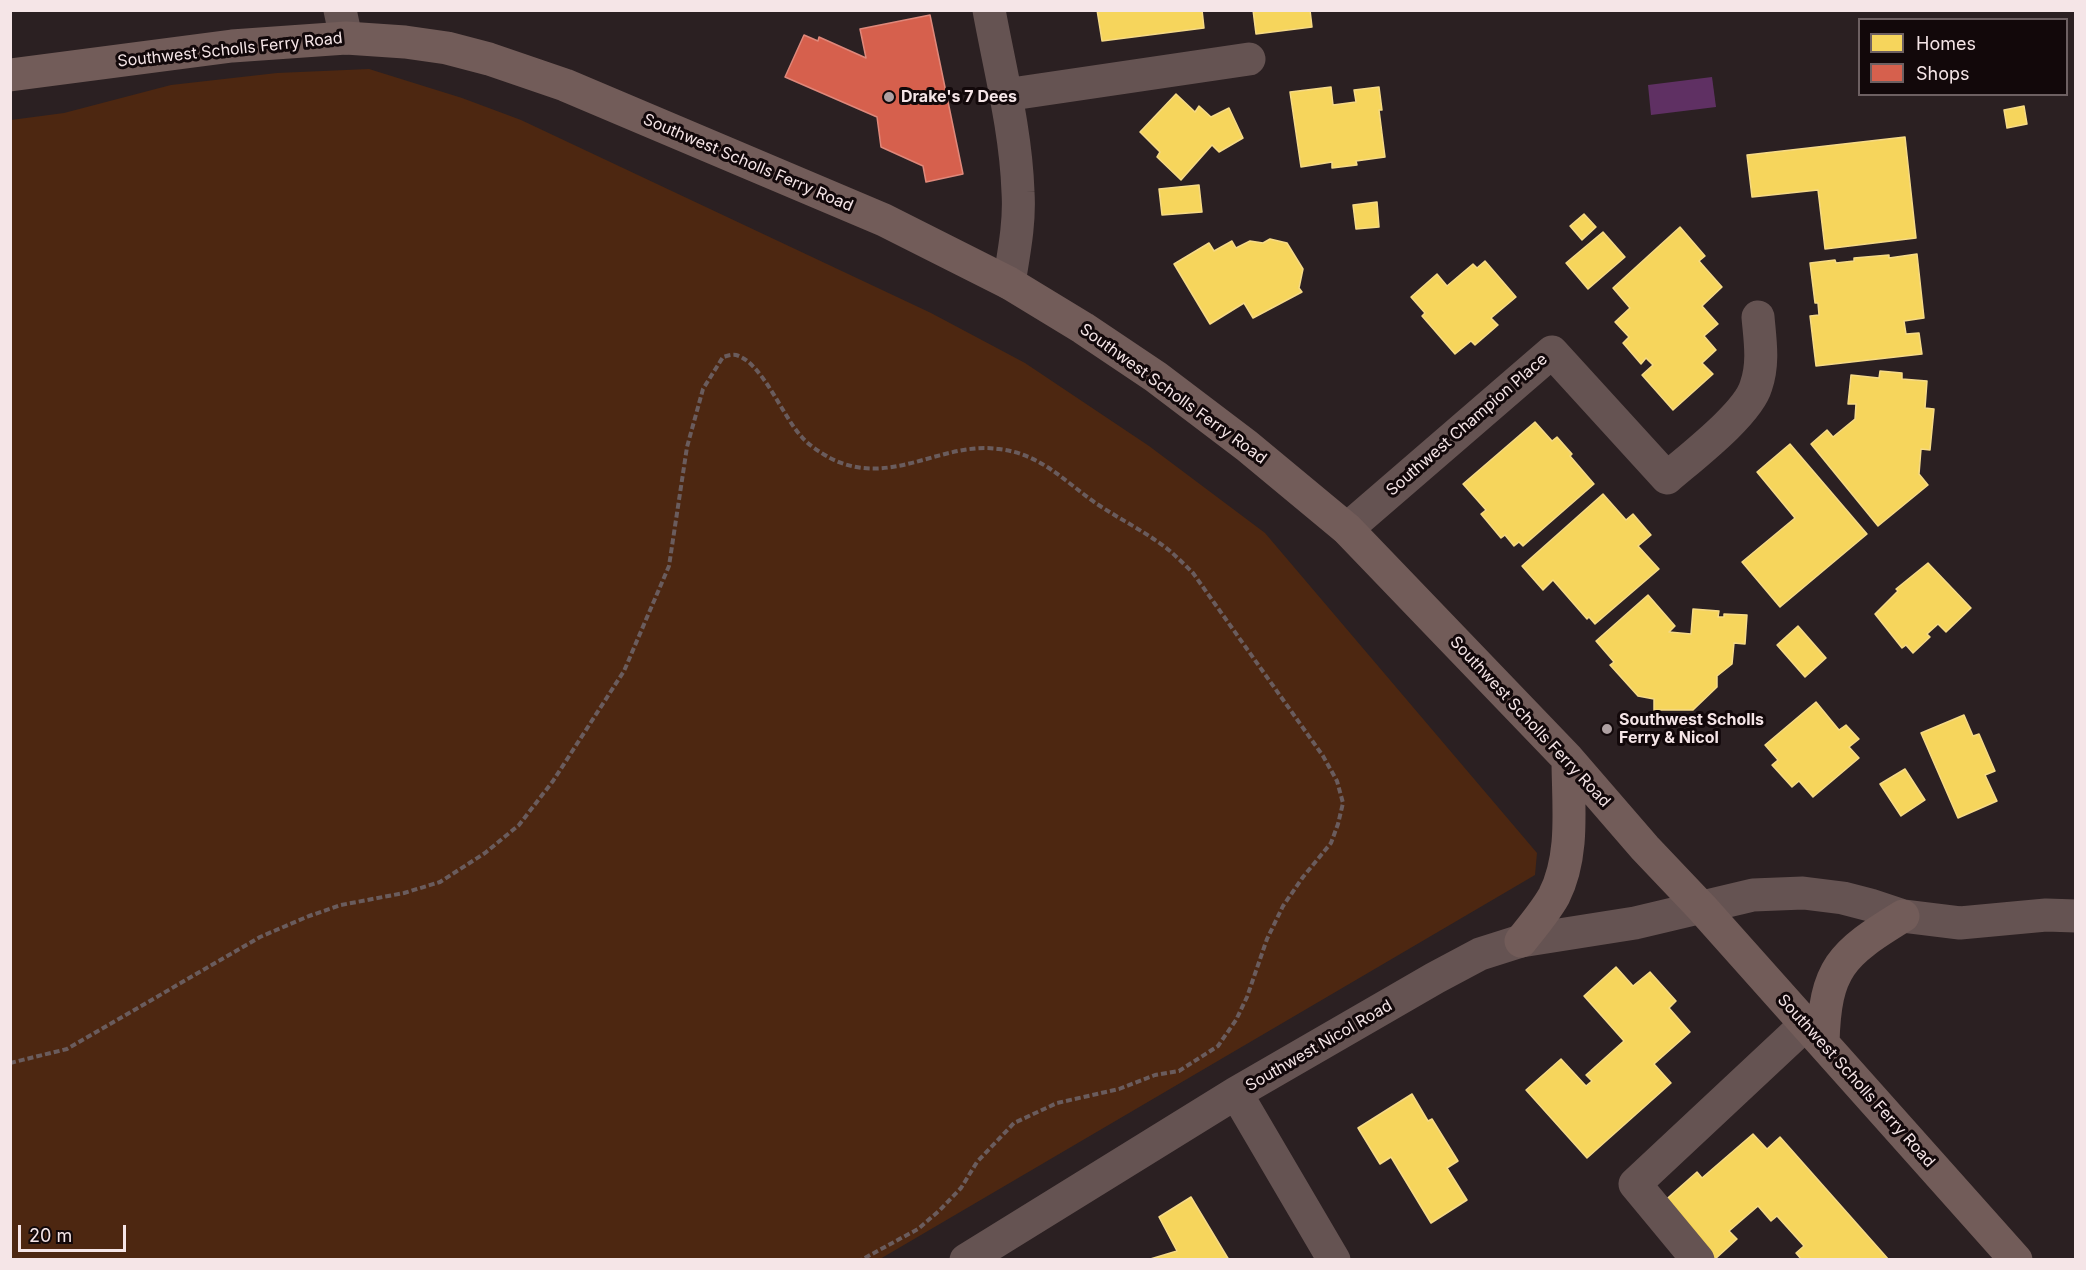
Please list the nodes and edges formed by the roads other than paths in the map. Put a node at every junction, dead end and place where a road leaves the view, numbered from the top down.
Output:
1 (989, 10) edge
2 (343, 24) edge
3 (1249, 59) dead end
4 (10, 75) edge
5 (1005, 95) junction
6 (1009, 283) junction
7 (1758, 317) dead end
8 (1347, 528) junction
9 (1568, 759) junction
10 (1702, 908) junction
11 (1903, 916) junction
12 (2076, 916) edge
13 (1521, 941) junction
14 (1815, 1034) junction
15 (1236, 1093) junction
16 (966, 1260) edge
17 (1334, 1260) edge
18 (1698, 1260) edge
19 (2016, 1260) edge

1 - 5 street
2 - 4 main road, Southwest Scholls Ferry Road
2 - 6 main road, Southwest Scholls Ferry Road
3 - 5 street
5 - 6 street
6 - 8 main road, Southwest Scholls Ferry Road
7 - 8 street, Southwest Champion Place
8 - 9 main road, Southwest Scholls Ferry Road
9 - 10 main road, Southwest Scholls Ferry Road
9 - 13 main road
10 - 11 street, Southwest Nicol Road
10 - 13 street, Southwest Nicol Road
10 - 14 main road, Southwest Scholls Ferry Road
11 - 12 street, Southwest Nicol Road
11 - 14 main road
13 - 15 street, Southwest Nicol Road
14 - 18 street
14 - 19 main road, Southwest Scholls Ferry Road
15 - 16 street, Southwest Nicol Road
15 - 17 street

